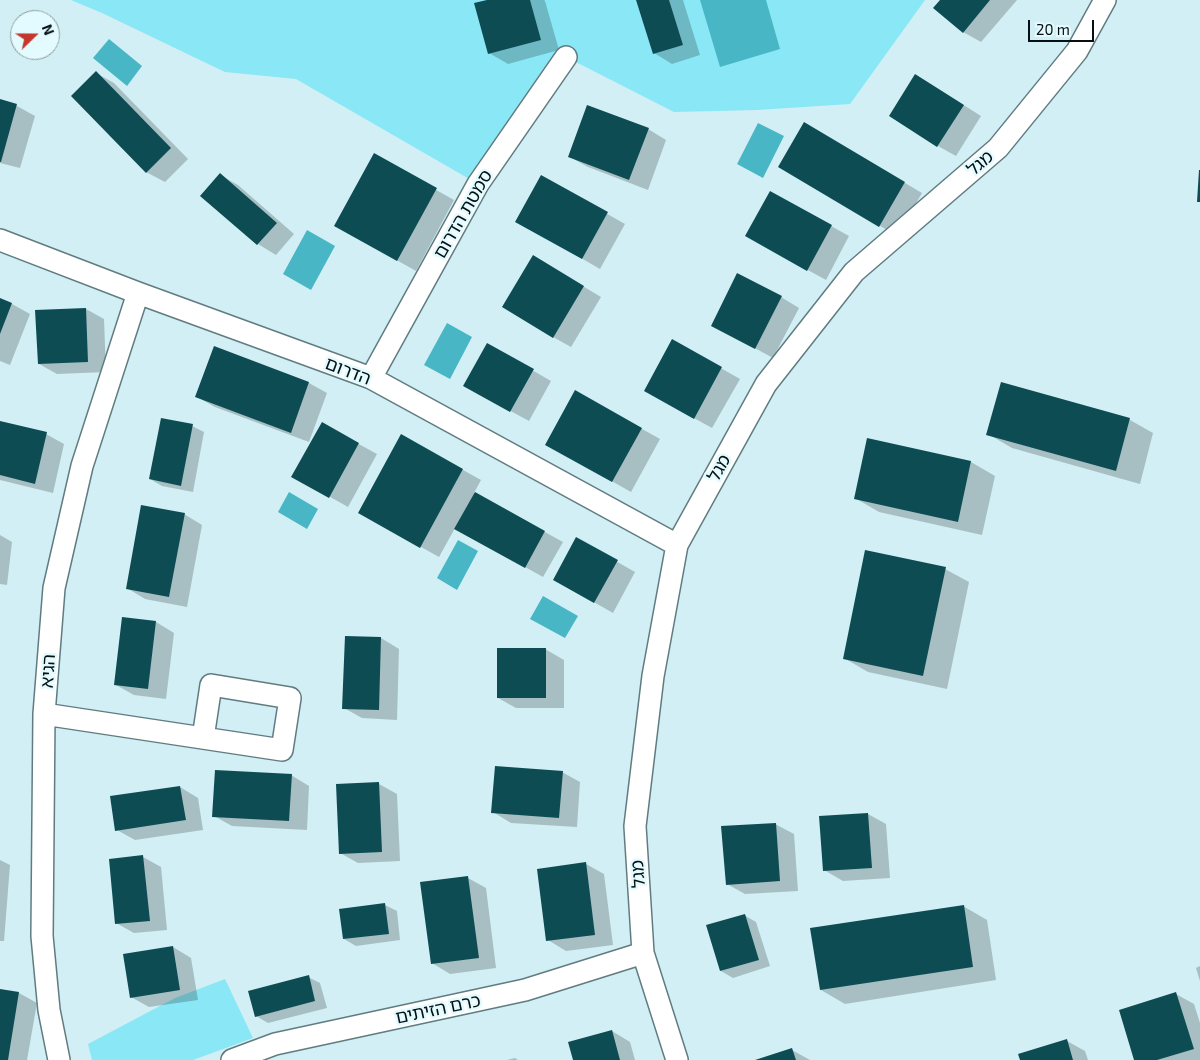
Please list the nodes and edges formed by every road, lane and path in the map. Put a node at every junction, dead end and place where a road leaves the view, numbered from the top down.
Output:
1 (1105, 0) edge
2 (566, 57) dead end
3 (0, 240) edge
4 (138, 293) junction
5 (371, 378) junction
6 (676, 545) junction
7 (44, 714) junction
8 (203, 738) dead end
9 (643, 953) junction
10 (59, 1060) edge
11 (232, 1060) edge
12 (677, 1060) edge

1 - 6 street, מגל
2 - 5 street, סמטת הדרום
3 - 4 street, הדרום
4 - 5 street, הדרום
4 - 7 street, הגיא
5 - 6 street, הדרום
6 - 9 street, מגל
7 - 8 street
7 - 10 street, הגיא
9 - 11 street, כרם הזיתים
9 - 12 street, מגל

